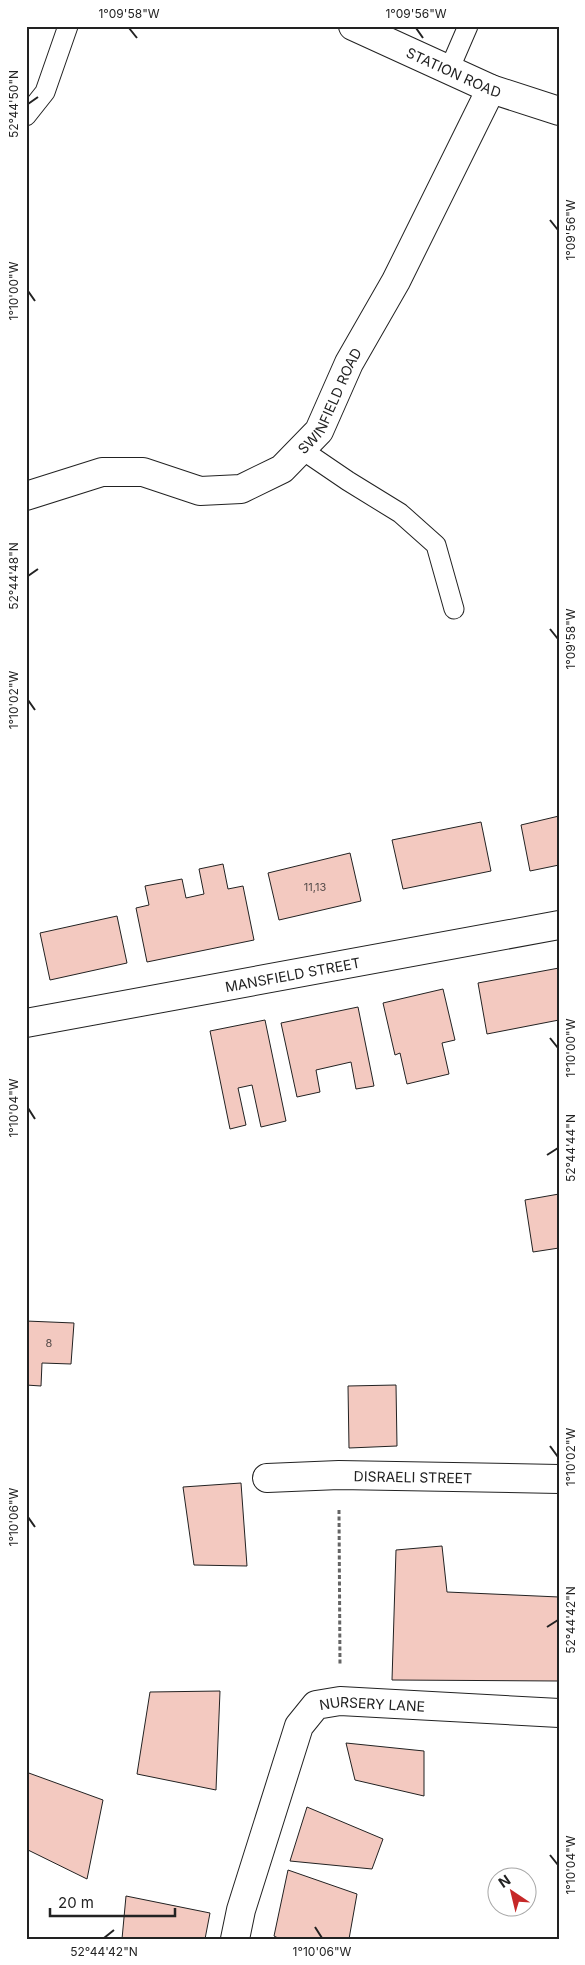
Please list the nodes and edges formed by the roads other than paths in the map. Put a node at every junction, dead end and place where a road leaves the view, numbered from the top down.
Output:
1 (68, 26) edge
2 (353, 26) edge
3 (468, 26) edge
4 (449, 70) junction
5 (491, 89) junction
6 (559, 111) edge
7 (26, 116) edge
8 (301, 449) junction
9 (26, 496) edge
10 (454, 609) dead end
11 (559, 926) edge
12 (26, 1022) edge
13 (267, 1478) dead end
14 (559, 1479) edge
15 (559, 1713) edge
16 (234, 1939) edge

1 - 7 lane
2 - 4 street, STATION ROAD
3 - 4 lane
4 - 5 street, STATION ROAD
5 - 6 street, STATION ROAD
5 - 8 street, SWINFIELD ROAD
8 - 9 street, SWINFIELD ROAD
8 - 10 lane
11 - 12 street, MANSFIELD STREET
13 - 14 street, DISRAELI STREET
15 - 16 street, NURSERY LANE

